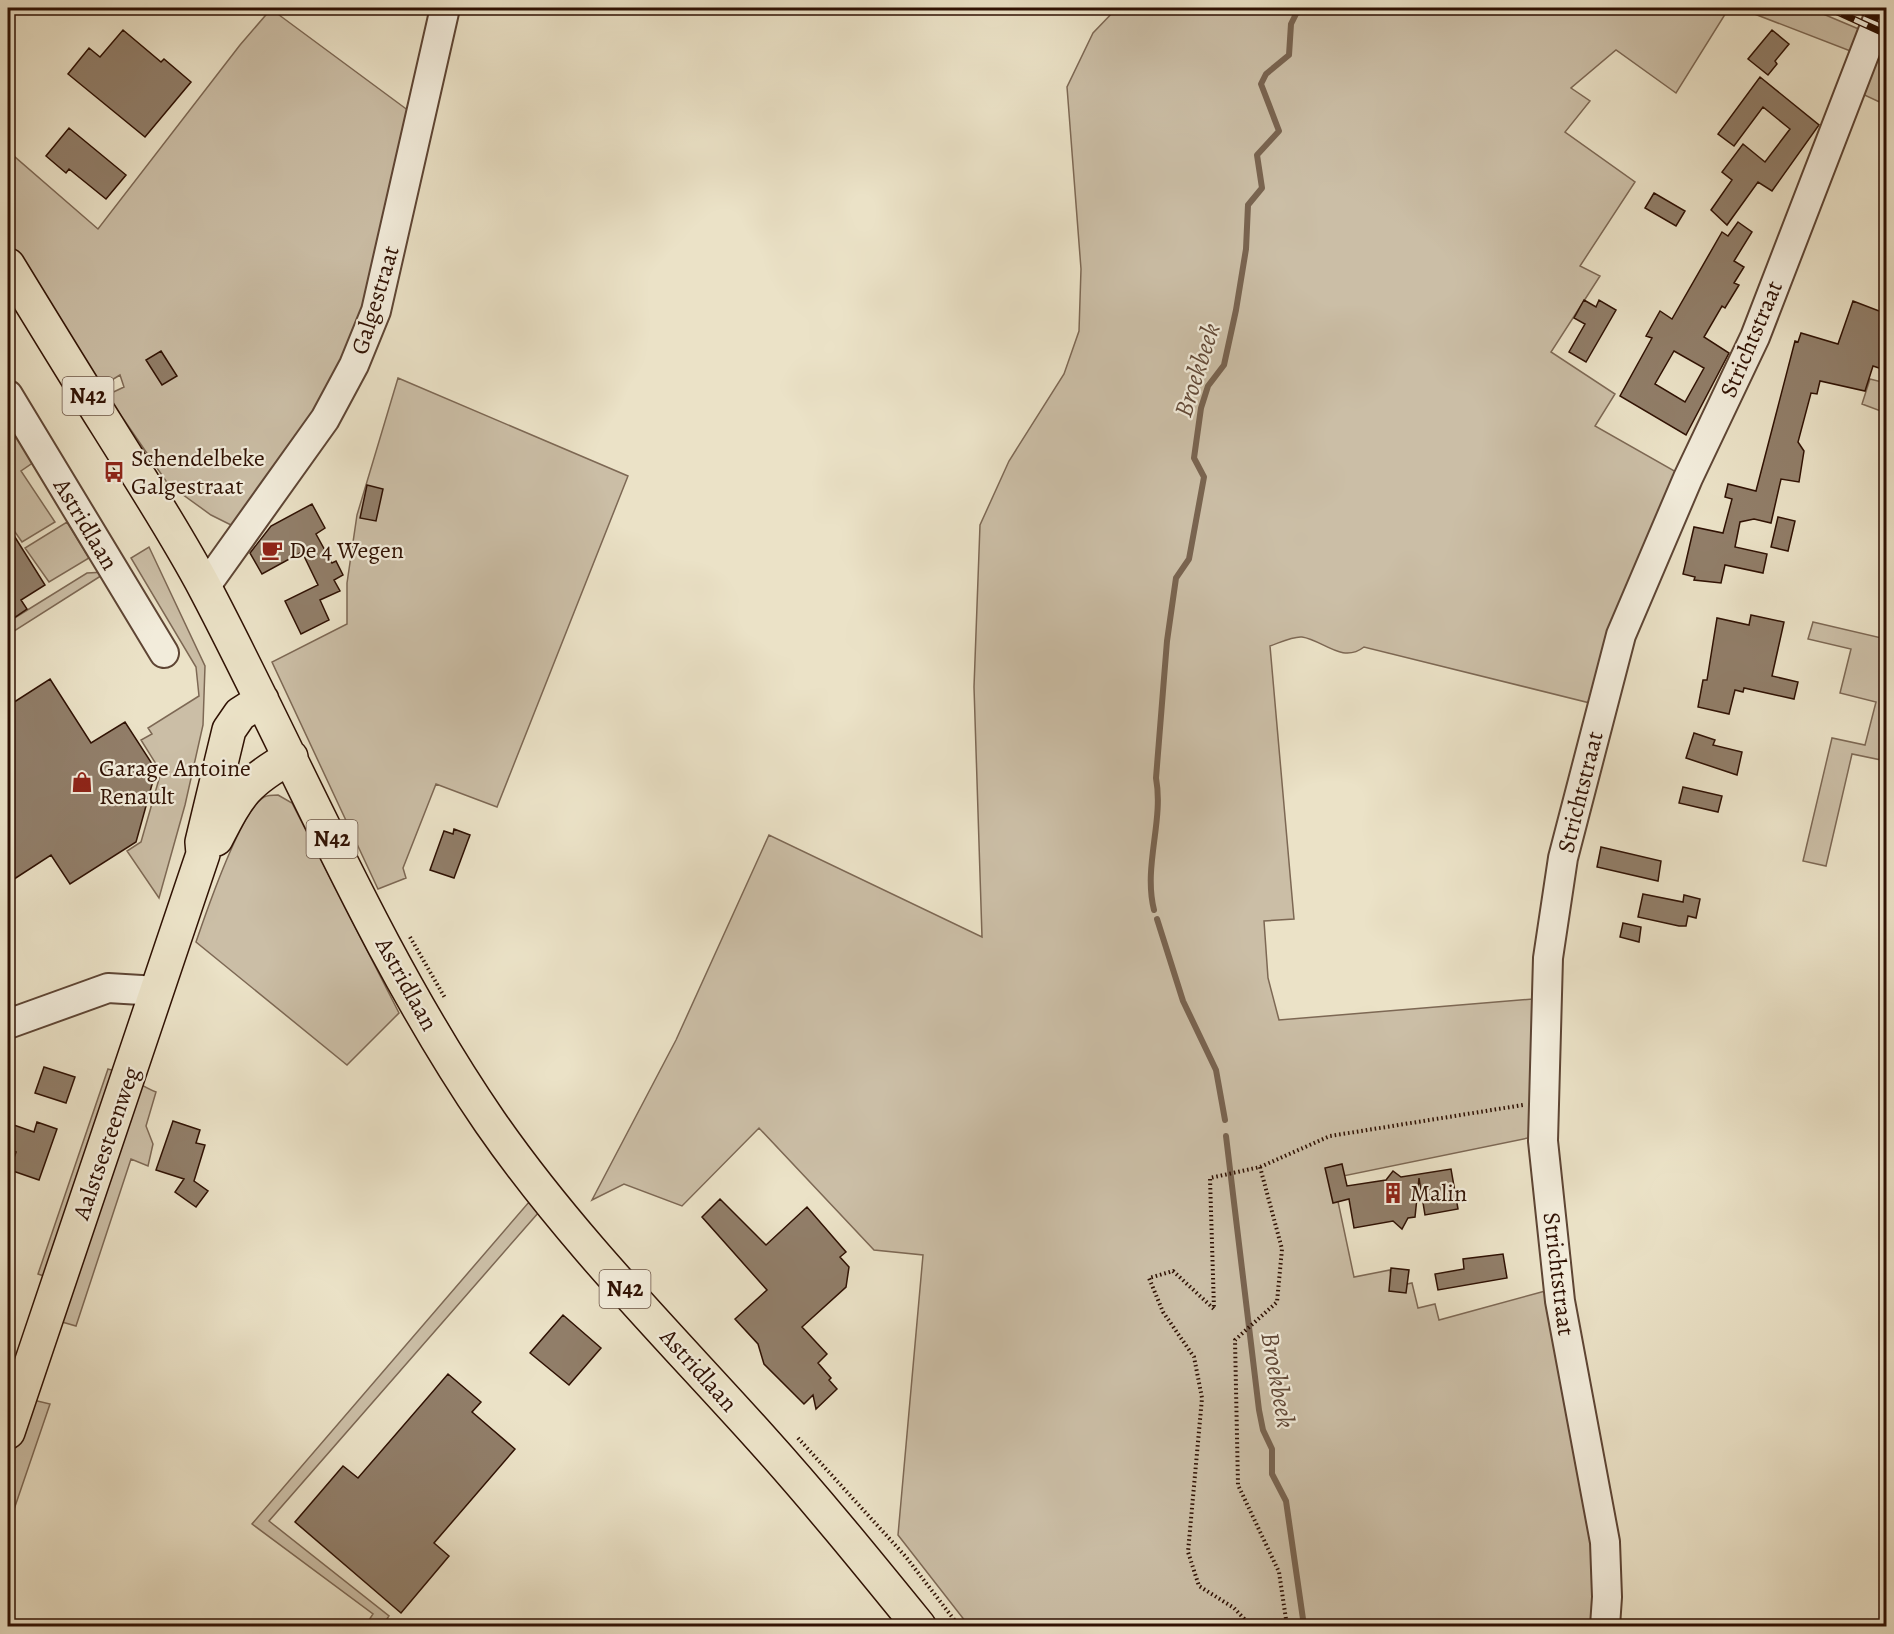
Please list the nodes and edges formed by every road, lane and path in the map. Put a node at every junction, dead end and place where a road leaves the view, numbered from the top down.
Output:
1 (445, 8) edge
2 (1882, 8) edge
3 (8, 265) edge
4 (8, 395) edge
5 (205, 587) junction
6 (164, 653) dead end
7 (262, 700) junction
8 (291, 757) junction
9 (203, 854) junction
10 (417, 945) dead end
11 (158, 991) junction
12 (450, 1008) dead end
13 (8, 1024) edge
14 (1544, 1101) junction
15 (1260, 1167) junction
16 (789, 1430) dead end
17 (8, 1432) edge
18 (919, 1626) edge
19 (959, 1626) edge
20 (1248, 1626) edge
21 (1287, 1626) edge
22 (1605, 1626) edge

1 - 5 street, Galgestraat
2 - 14 street, Strichtstraat
3 - 5 main road, Astridlaan / N42
4 - 6 street, Astridlaan
5 - 7 main road, Astridlaan / N42
7 - 8 main road, Astridlaan / N42
7 - 9 main road, Aalstsesteenweg
8 - 9 main road, Aalstsesteenweg
8 - 18 main road, Astridlaan / N42
9 - 11 main road, Aalstsesteenweg
10 - 12 path
11 - 13 street
11 - 17 main road, Aalstsesteenweg
14 - 15 path
14 - 22 street, Strichtstraat
15 - 20 path
15 - 21 path
16 - 19 path

